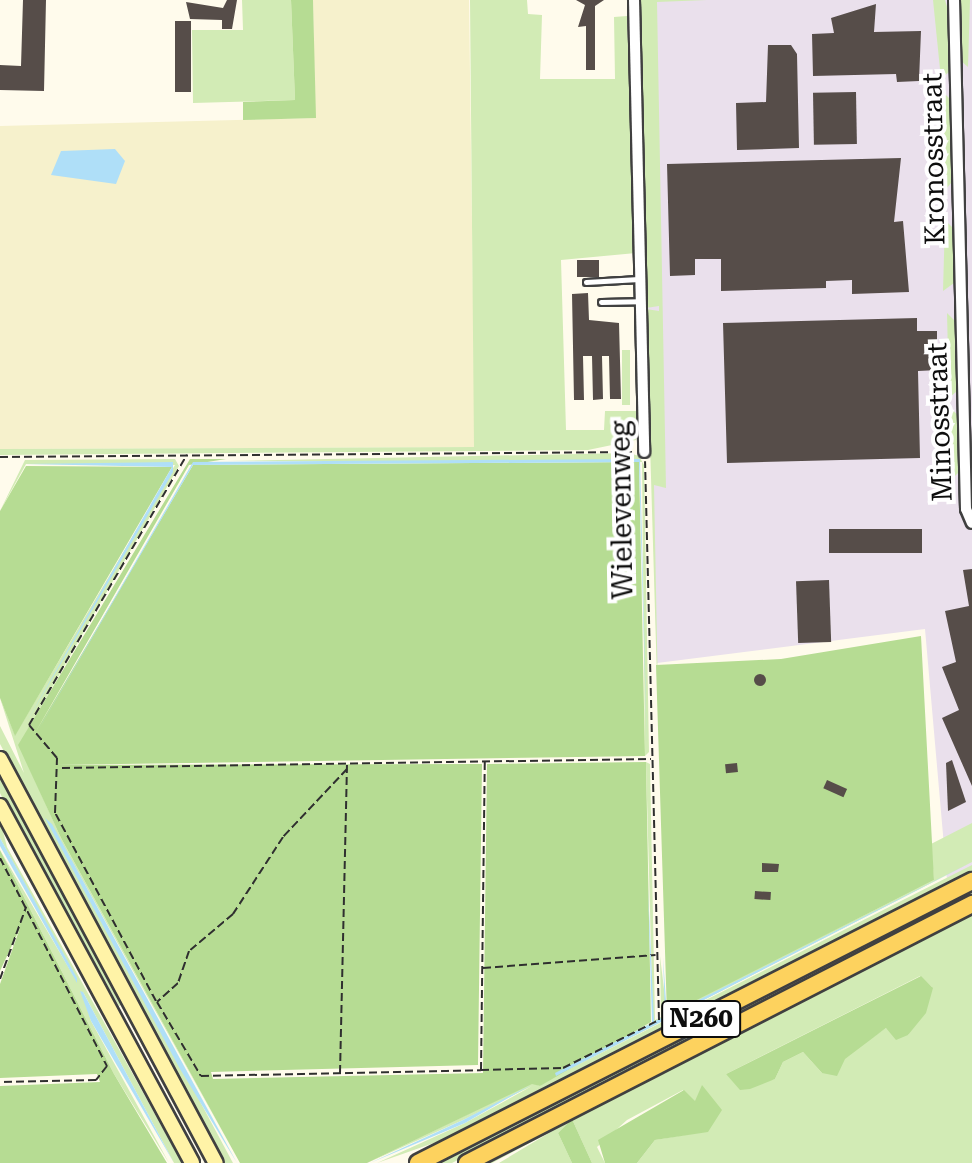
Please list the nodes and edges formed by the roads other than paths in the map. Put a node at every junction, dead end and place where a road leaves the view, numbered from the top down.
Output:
1 (634, 0) edge
2 (954, 0) edge
3 (640, 279) junction
4 (586, 282) dead end
5 (641, 301) junction
6 (601, 302) dead end
7 (967, 317) edge
8 (644, 452) road end
9 (972, 523) edge
10 (0, 759) edge
11 (0, 806) edge
12 (972, 881) edge
13 (972, 904) edge
14 (192, 1163) edge
15 (216, 1163) edge
16 (418, 1163) edge
17 (467, 1163) edge

1 - 3 street, Wielevenweg
2 - 7 street, Kronosstraat
3 - 4 lane
3 - 5 street, Wielevenweg
5 - 6 lane
5 - 8 street, Wielevenweg
7 - 9 street, Minosstraat
10 - 15 main road
11 - 14 main road
12 - 16 main road, N260
13 - 17 main road, N260

